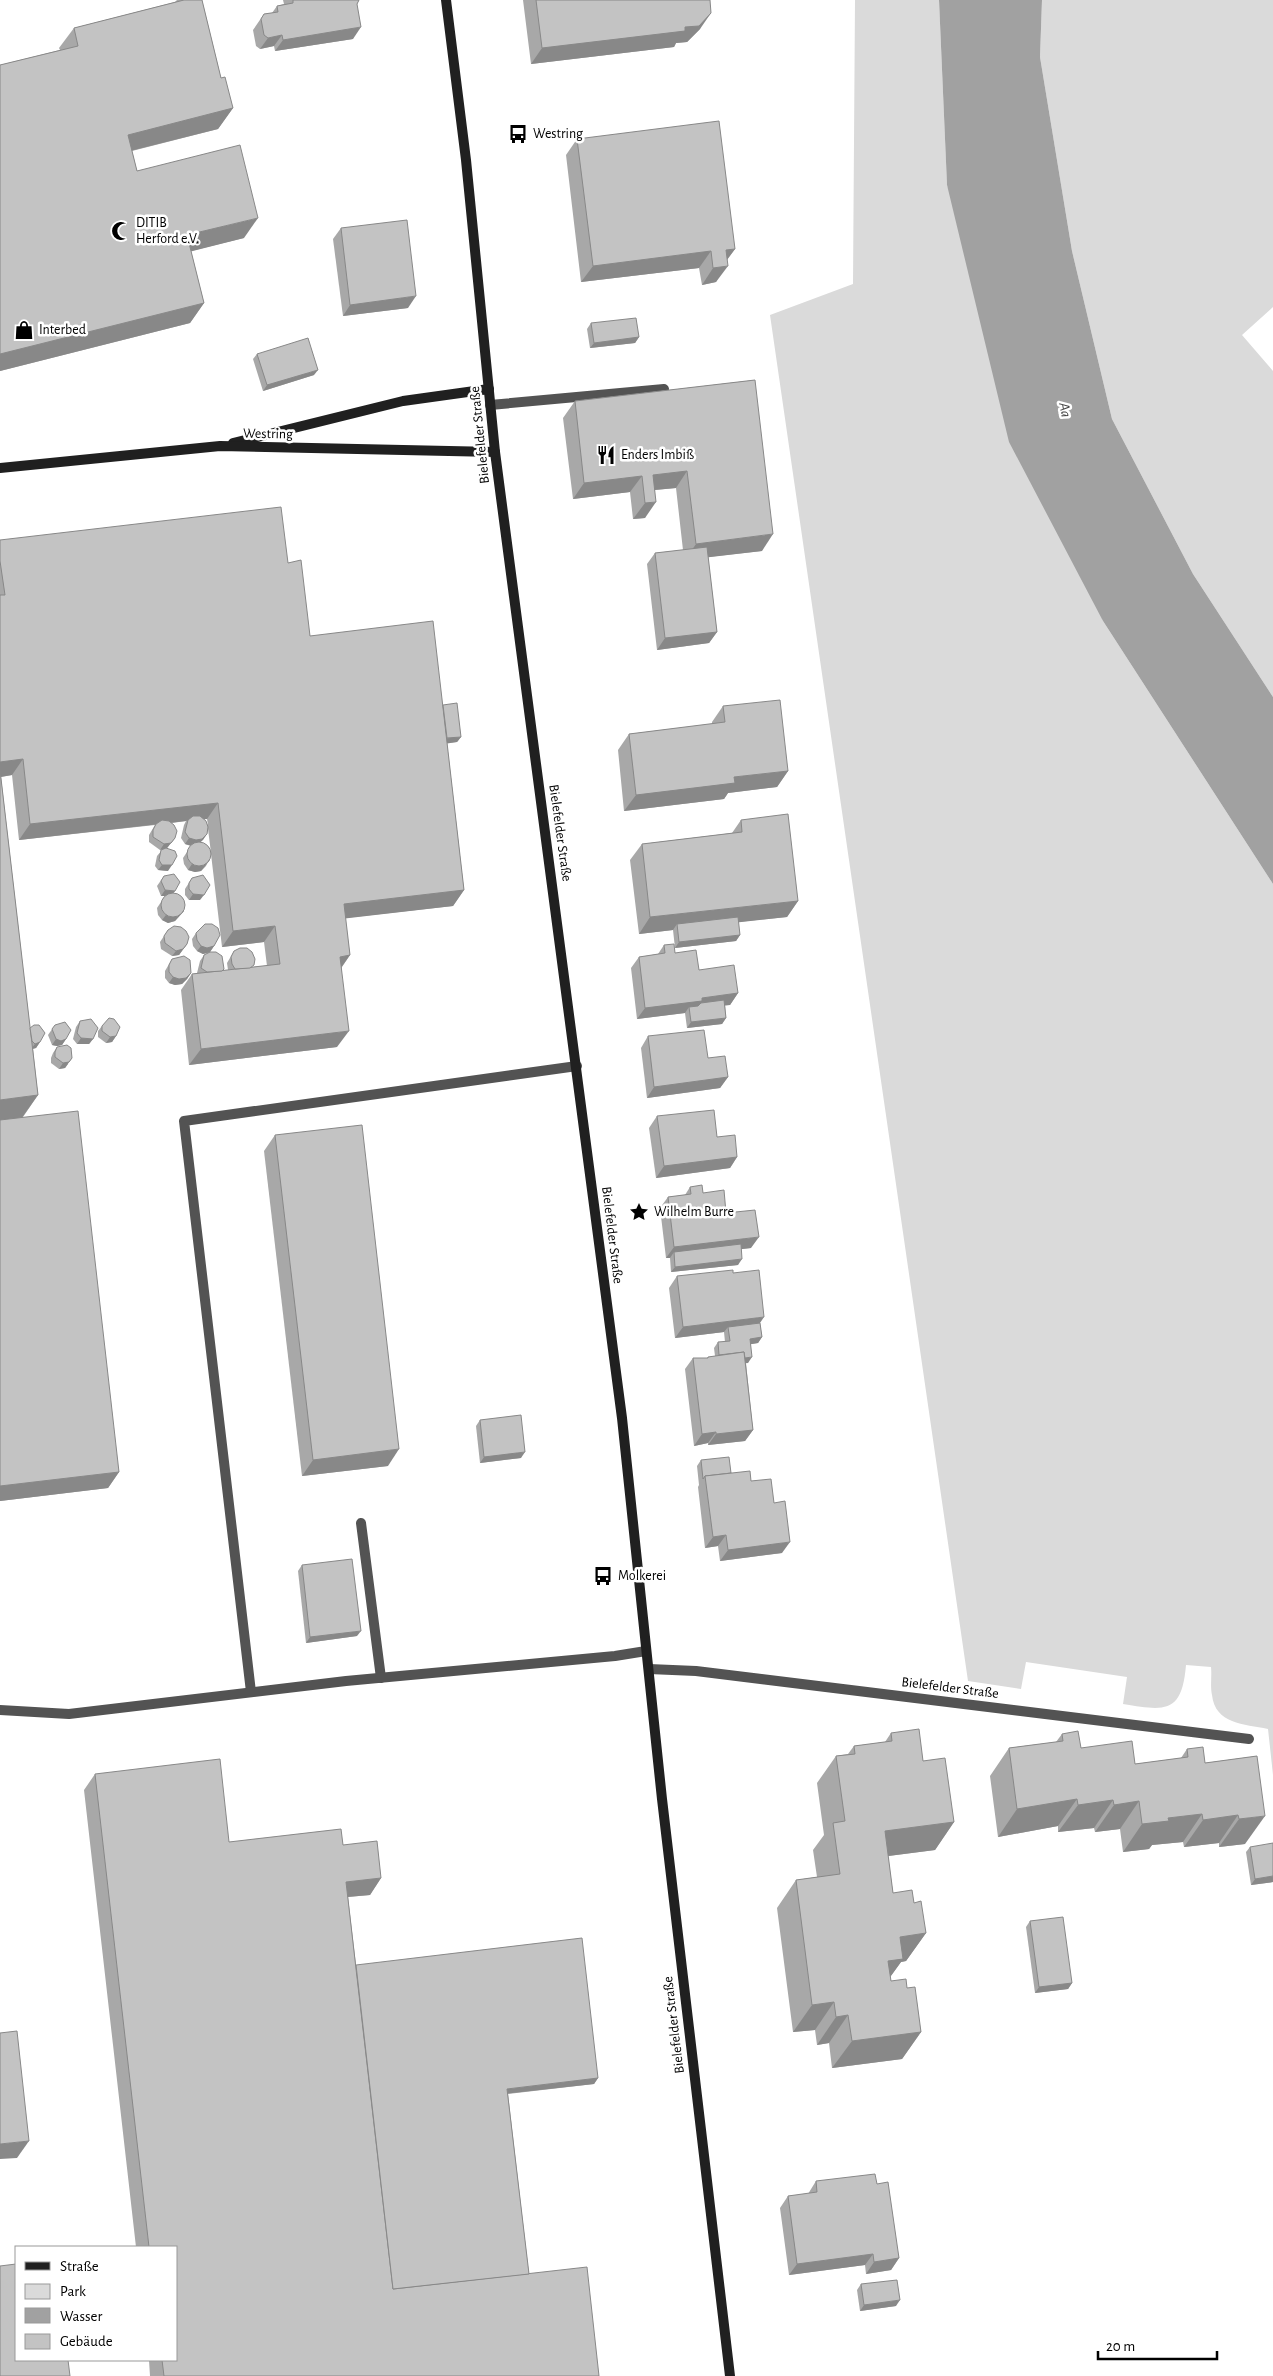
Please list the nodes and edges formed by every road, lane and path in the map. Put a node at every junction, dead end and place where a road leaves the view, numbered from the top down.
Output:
1 (446, 0) edge
2 (489, 389) junction
3 (664, 389) edge
4 (490, 405) junction
5 (220, 446) junction
6 (495, 452) junction
7 (0, 468) edge
8 (577, 1066) junction
9 (361, 1523) dead end
10 (646, 1651) junction
11 (648, 1670) junction
12 (381, 1678) junction
13 (251, 1692) junction
14 (0, 1710) edge
15 (1249, 1739) dead end
16 (730, 2376) edge

1 - 2 street, Bielefelder Straße
2 - 4 street, Bielefelder Straße
2 - 5 street, Westring
3 - 4 street
4 - 6 street, Bielefelder Straße
5 - 6 street, Westring
5 - 7 street, Westring
6 - 8 street, Bielefelder Straße
8 - 10 street, Bielefelder Straße
8 - 13 street
9 - 12 street
10 - 11 street, Bielefelder Straße
10 - 12 street
11 - 15 street, Bielefelder Straße
11 - 16 street, Bielefelder Straße
12 - 13 street
13 - 14 street

